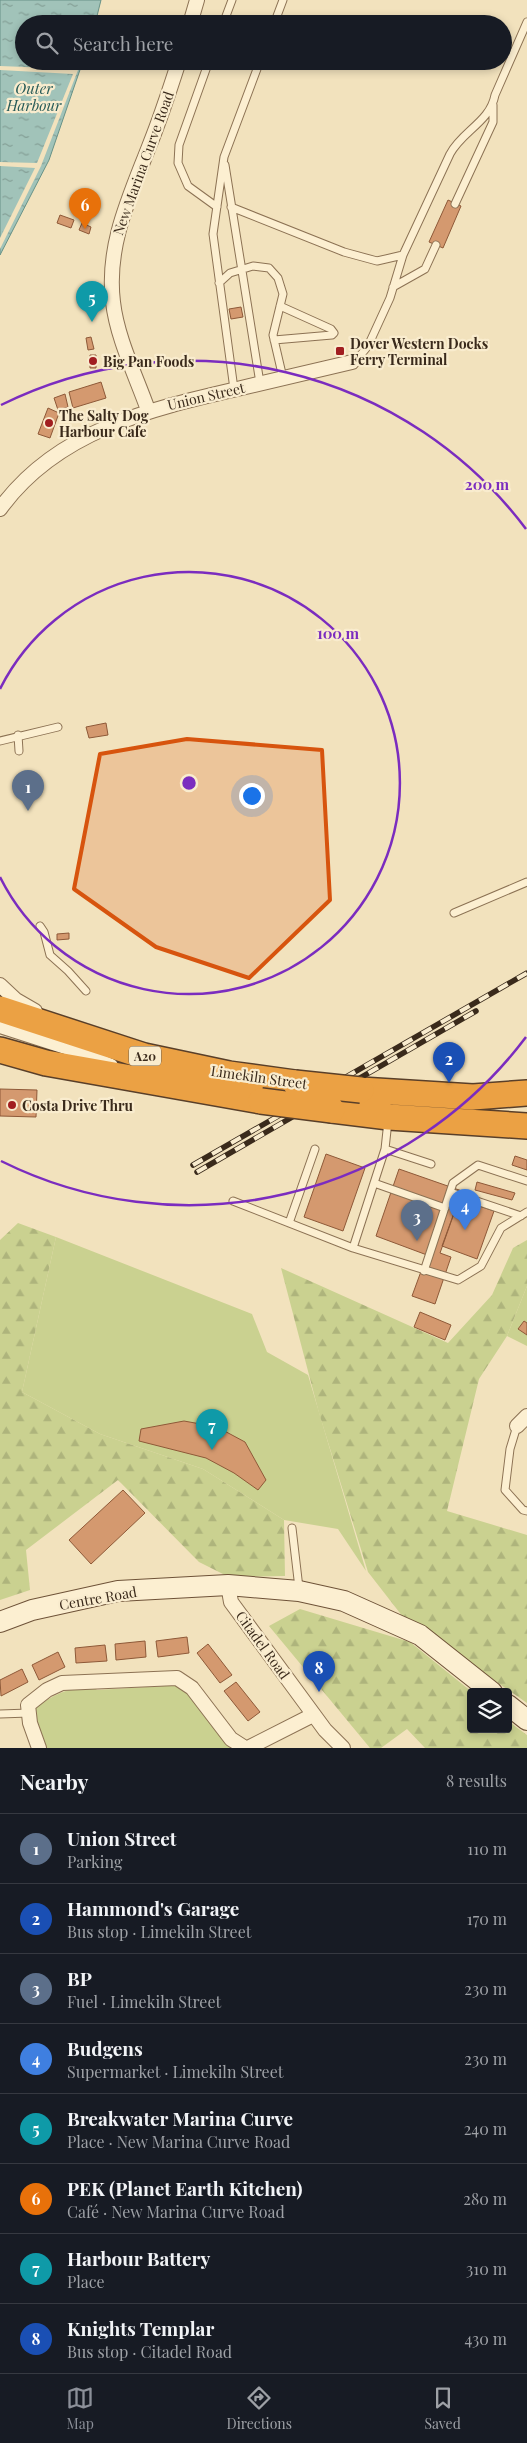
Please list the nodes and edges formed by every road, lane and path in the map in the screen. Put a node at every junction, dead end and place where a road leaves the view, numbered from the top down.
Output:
1 (197, 0) edge
2 (232, 0) edge
3 (283, 0) edge
4 (193, 15) edge
5 (226, 15) edge
6 (277, 15) edge
7 (527, 22) edge
8 (512, 57) edge
9 (176, 70) edge
10 (207, 70) edge
11 (257, 70) edge
12 (506, 70) edge
13 (493, 104) junction
14 (224, 157) junction
15 (455, 204) dead end
16 (217, 207) junction
17 (232, 207) junction
18 (436, 245) dead end
19 (403, 255) junction
20 (241, 269) junction
21 (218, 283) junction
22 (393, 287) junction
23 (280, 306) junction
24 (274, 340) junction
25 (352, 362) joint
26 (283, 378) junction
27 (260, 383) junction
28 (234, 390) junction
29 (148, 410) junction
30 (0, 509) edge
31 (58, 727) dead end
32 (18, 735) junction
33 (0, 741) edge
34 (19, 751) dead end
35 (527, 882) edge
36 (454, 913) dead end
37 (40, 926) dead end
38 (0, 985) edge
39 (86, 991) dead end
40 (0, 1009) edge
41 (0, 1026) edge
42 (60, 1029) junction
43 (0, 1050) edge
44 (146, 1081) junction
45 (527, 1093) edge
46 (389, 1117) junction
47 (527, 1126) edge
48 (385, 1149) junction
49 (315, 1150) dead end
50 (431, 1164) dead end
51 (527, 1181) edge
52 (374, 1183) junction
53 (450, 1192) junction
54 (233, 1201) dead end
55 (445, 1208) junction
56 (524, 1214) edge
57 (289, 1223) junction
58 (353, 1248) junction
59 (424, 1271) junction
60 (527, 1416) edge
61 (517, 1426) joint
62 (527, 1511) edge
63 (292, 1528) dead end
64 (228, 1585) junction
65 (300, 1591) junction
66 (0, 1622) edge
67 (487, 1688) edge
68 (512, 1708) edge
69 (29, 1713) junction
70 (0, 1714) edge
71 (313, 1715) junction
72 (527, 1720) edge
73 (39, 1748) edge
74 (246, 1748) edge
75 (344, 1748) edge

1 - 4 street
2 - 5 lane
3 - 6 lane
7 - 8 lane
9 - 29 street, New Marina Curve Road
10 - 16 lane
11 - 14 lane
12 - 13 lane
13 - 15 lane
13 - 19 lane
14 - 16 lane
14 - 17 lane
16 - 21 lane
17 - 19 lane
17 - 20 lane
18 - 22 lane
19 - 22 lane
20 - 21 lane
20 - 23 lane
20 - 27 lane
21 - 28 lane
22 - 25 lane
23 - 24 lane
23 - 24 lane
24 - 26 lane
25 - 26 street, Union Street
26 - 27 street, Union Street
27 - 28 street, Union Street
28 - 29 street, Union Street
29 - 30 street, Union Street
31 - 32 lane
32 - 33 lane
32 - 34 lane
35 - 36 lane
37 - 39 lane
38 - 42 street
40 - 42 highway, Limekiln Street / A20
41 - 44 street
42 - 45 highway, Limekiln Street / A20, bridge
43 - 44 highway, Limekiln Street / A20
44 - 46 highway, Limekiln Street / A20, bridge
46 - 47 highway, Limekiln Street / A20
46 - 48 lane
48 - 50 lane
48 - 52 lane
49 - 57 lane
51 - 53 lane
52 - 55 lane
52 - 58 lane
53 - 55 lane
53 - 56 lane
54 - 57 lane
55 - 59 lane
56 - 59 lane
57 - 58 lane
58 - 59 lane
60 - 61 street
61 - 62 lane
63 - 65 lane
64 - 65 street, Centre Road
64 - 66 street, Centre Road
64 - 71 street, Citadel Road
65 - 67 street, Centre Road
68 - 72 street
69 - 70 lane
69 - 73 street
69 - 74 street
71 - 74 street
71 - 75 street, Citadel Road

